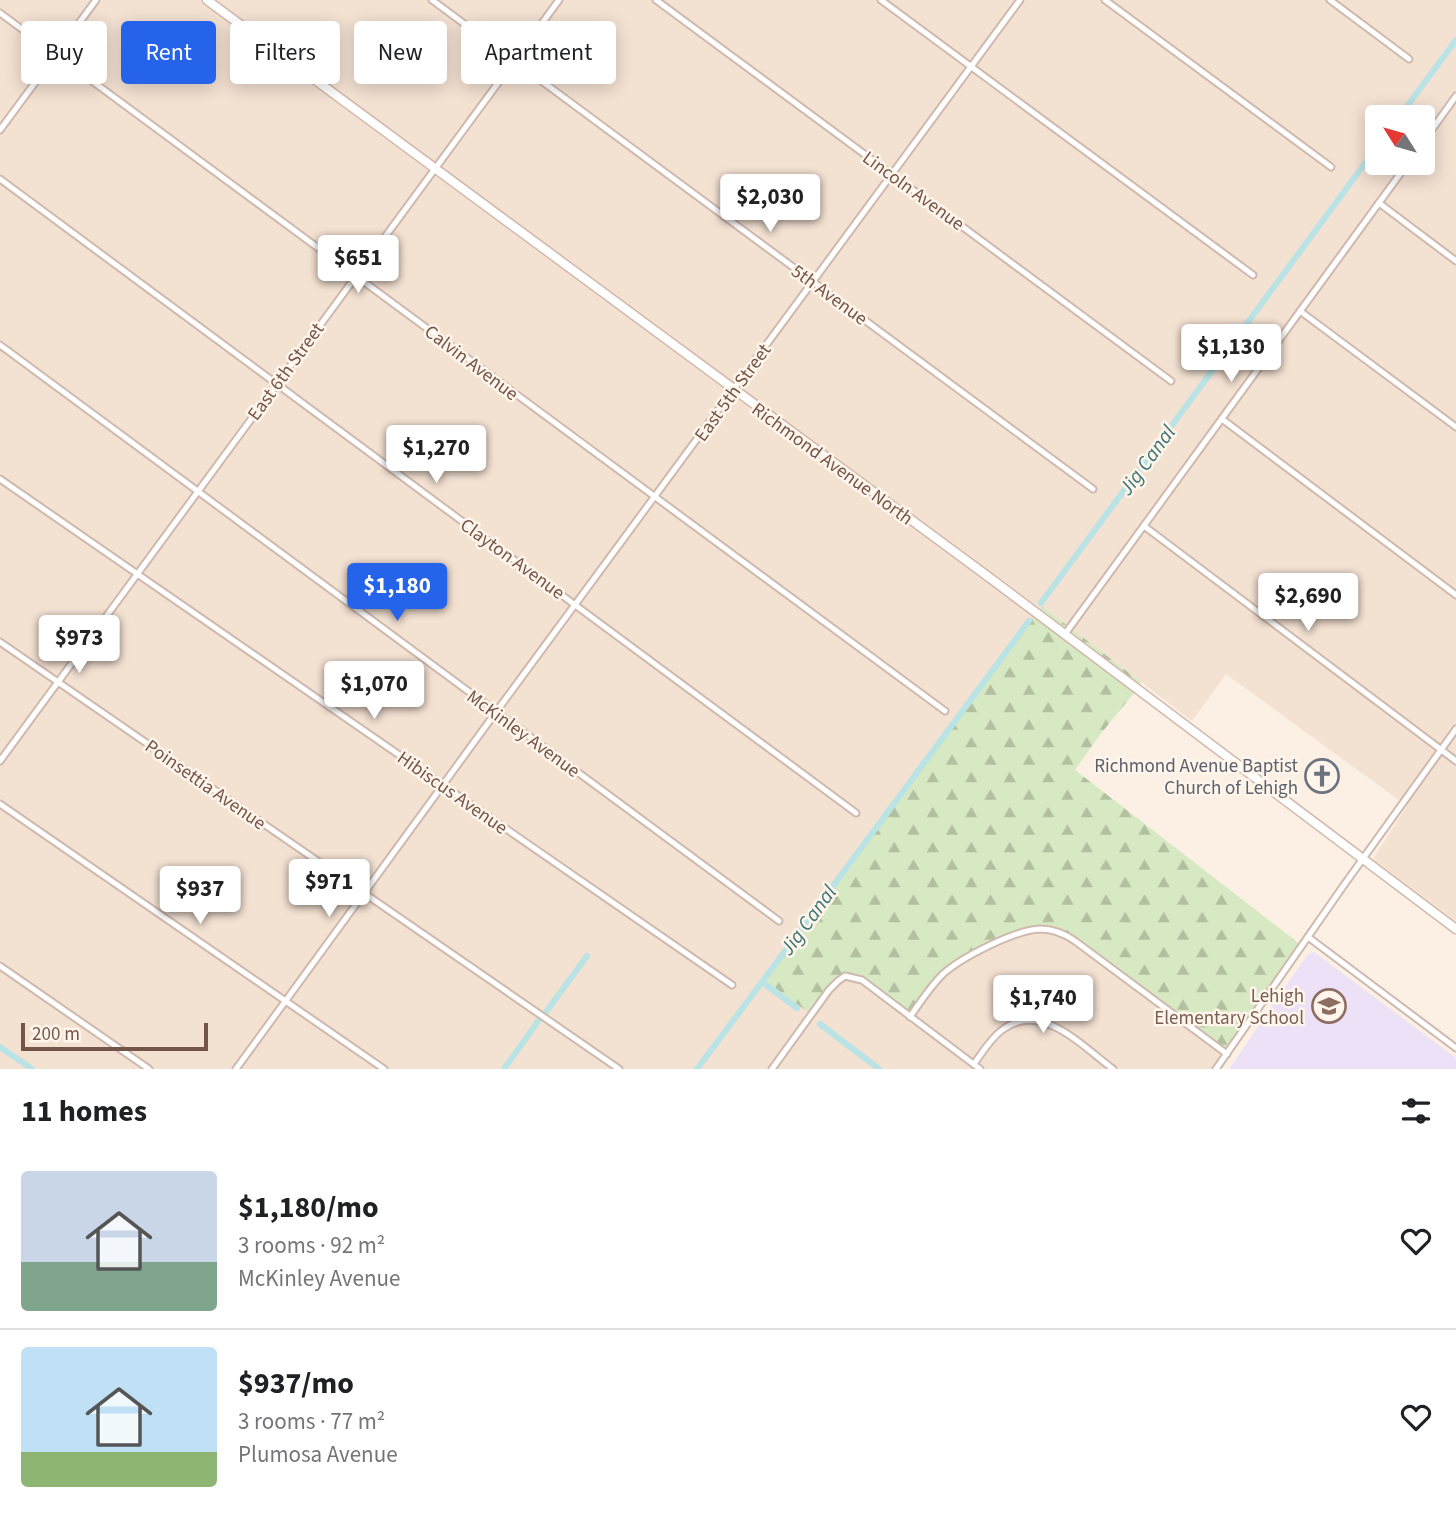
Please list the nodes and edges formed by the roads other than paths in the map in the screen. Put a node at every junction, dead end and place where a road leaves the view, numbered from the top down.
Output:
1 (96, 0) edge
2 (207, 0) edge
3 (432, 0) edge
4 (559, 0) edge
5 (656, 0) edge
6 (881, 0) edge
7 (1020, 0) edge
8 (1105, 0) edge
9 (1330, 0) edge
10 (0, 13) edge
11 (80, 21) edge
12 (544, 21) edge
13 (461, 22) edge
14 (21, 28) edge
15 (1409, 59) dead end
16 (971, 67) junction
17 (34, 84) edge
18 (97, 84) edge
19 (497, 84) edge
20 (545, 84) edge
21 (1456, 96) edge
22 (1435, 125) edge
23 (0, 130) edge
24 (1331, 167) dead end
25 (435, 168) junction
26 (892, 174) junction
27 (1399, 175) edge
28 (0, 179) edge
29 (1379, 203) junction
30 (1456, 261) edge
31 (1253, 275) dead end
32 (356, 276) junction
33 (813, 282) junction
34 (1300, 311) junction
35 (0, 345) edge
36 (1171, 381) dead end
37 (276, 383) junction
38 (734, 390) junction
39 (1222, 419) junction
40 (1456, 428) edge
41 (0, 480) edge
42 (1093, 489) dead end
43 (197, 491) junction
44 (655, 496) junction
45 (1144, 526) junction
46 (136, 574) junction
47 (1456, 595) edge
48 (575, 604) junction
49 (1065, 634) junction
50 (0, 642) edge
51 (58, 682) junction
52 (945, 711) dead end
53 (496, 712) junction
54 (1456, 729) edge
55 (1440, 750) junction
56 (0, 761) edge
57 (1456, 761) edge
58 (443, 785) junction
59 (0, 804) edge
60 (856, 813) dead end
61 (1363, 859) junction
62 (364, 893) junction
63 (779, 921) dead end
64 (1456, 929) edge
65 (1308, 937) junction
66 (0, 966) edge
67 (732, 985) dead end
68 (286, 1001) junction
69 (910, 1017) junction
70 (1456, 1048) edge
71 (1227, 1054) junction
72 (974, 1064) junction
73 (149, 1069) edge
74 (236, 1069) edge
75 (384, 1069) edge
76 (619, 1069) edge
77 (772, 1069) edge
78 (980, 1069) edge
79 (1113, 1069) edge
80 (1216, 1069) edge

1 - 11 street
2 - 25 street, Richmond Avenue North
3 - 13 street, 5th Avenue
4 - 12 street, East 6th Street
5 - 26 street, Lincoln Avenue
6 - 16 street
7 - 16 street, East 5th Street
8 - 24 street
9 - 15 street
10 - 14 street, Calvin Avenue
16 - 26 street, East 5th Street
16 - 31 street
17 - 23 street
18 - 32 street, Calvin Avenue
19 - 25 street, East 6th Street
20 - 33 street, 5th Avenue
21 - 22 street
25 - 32 street, East 6th Street
25 - 38 street, Richmond Avenue North
26 - 33 street, East 5th Street
26 - 36 street, Lincoln Avenue
27 - 29 street
28 - 37 street, Clayton Avenue
29 - 30 street
29 - 34 street
32 - 37 street, East 6th Street
32 - 44 street, Calvin Avenue
33 - 38 street, East 5th Street
33 - 42 street, 5th Avenue
34 - 39 street
34 - 40 street
35 - 43 street, McKinley Avenue
37 - 43 street, East 6th Street
37 - 48 street, Clayton Avenue
38 - 44 street, East 5th Street
38 - 49 street, Richmond Avenue North
39 - 45 street
39 - 47 street
41 - 46 street, Hibiscus Avenue
43 - 46 street, East 6th Street
43 - 53 street, McKinley Avenue
44 - 48 street, East 5th Street
44 - 52 street, Calvin Avenue
45 - 49 street
45 - 55 street
46 - 51 street, East 6th Street
46 - 58 street, Hibiscus Avenue
48 - 53 street, East 5th Street
48 - 60 street, Clayton Avenue
49 - 61 street, Richmond Avenue North
50 - 51 street, Poinsettia Avenue
51 - 56 street, East 6th Street
51 - 62 street, Poinsettia Avenue
53 - 58 street, East 5th Street
53 - 63 street, McKinley Avenue
54 - 55 street
55 - 57 street
55 - 61 street
58 - 62 street, East 5th Street
58 - 67 street, Hibiscus Avenue
59 - 68 street
61 - 64 street, Richmond Avenue North
61 - 65 street
62 - 68 street, East 5th Street
62 - 76 street, Poinsettia Avenue
65 - 70 street
65 - 71 street
66 - 73 street
68 - 74 street, East 5th Street
68 - 75 street
69 - 71 street
69 - 72 street
69 - 77 street
71 - 80 street
72 - 78 street
72 - 79 street

